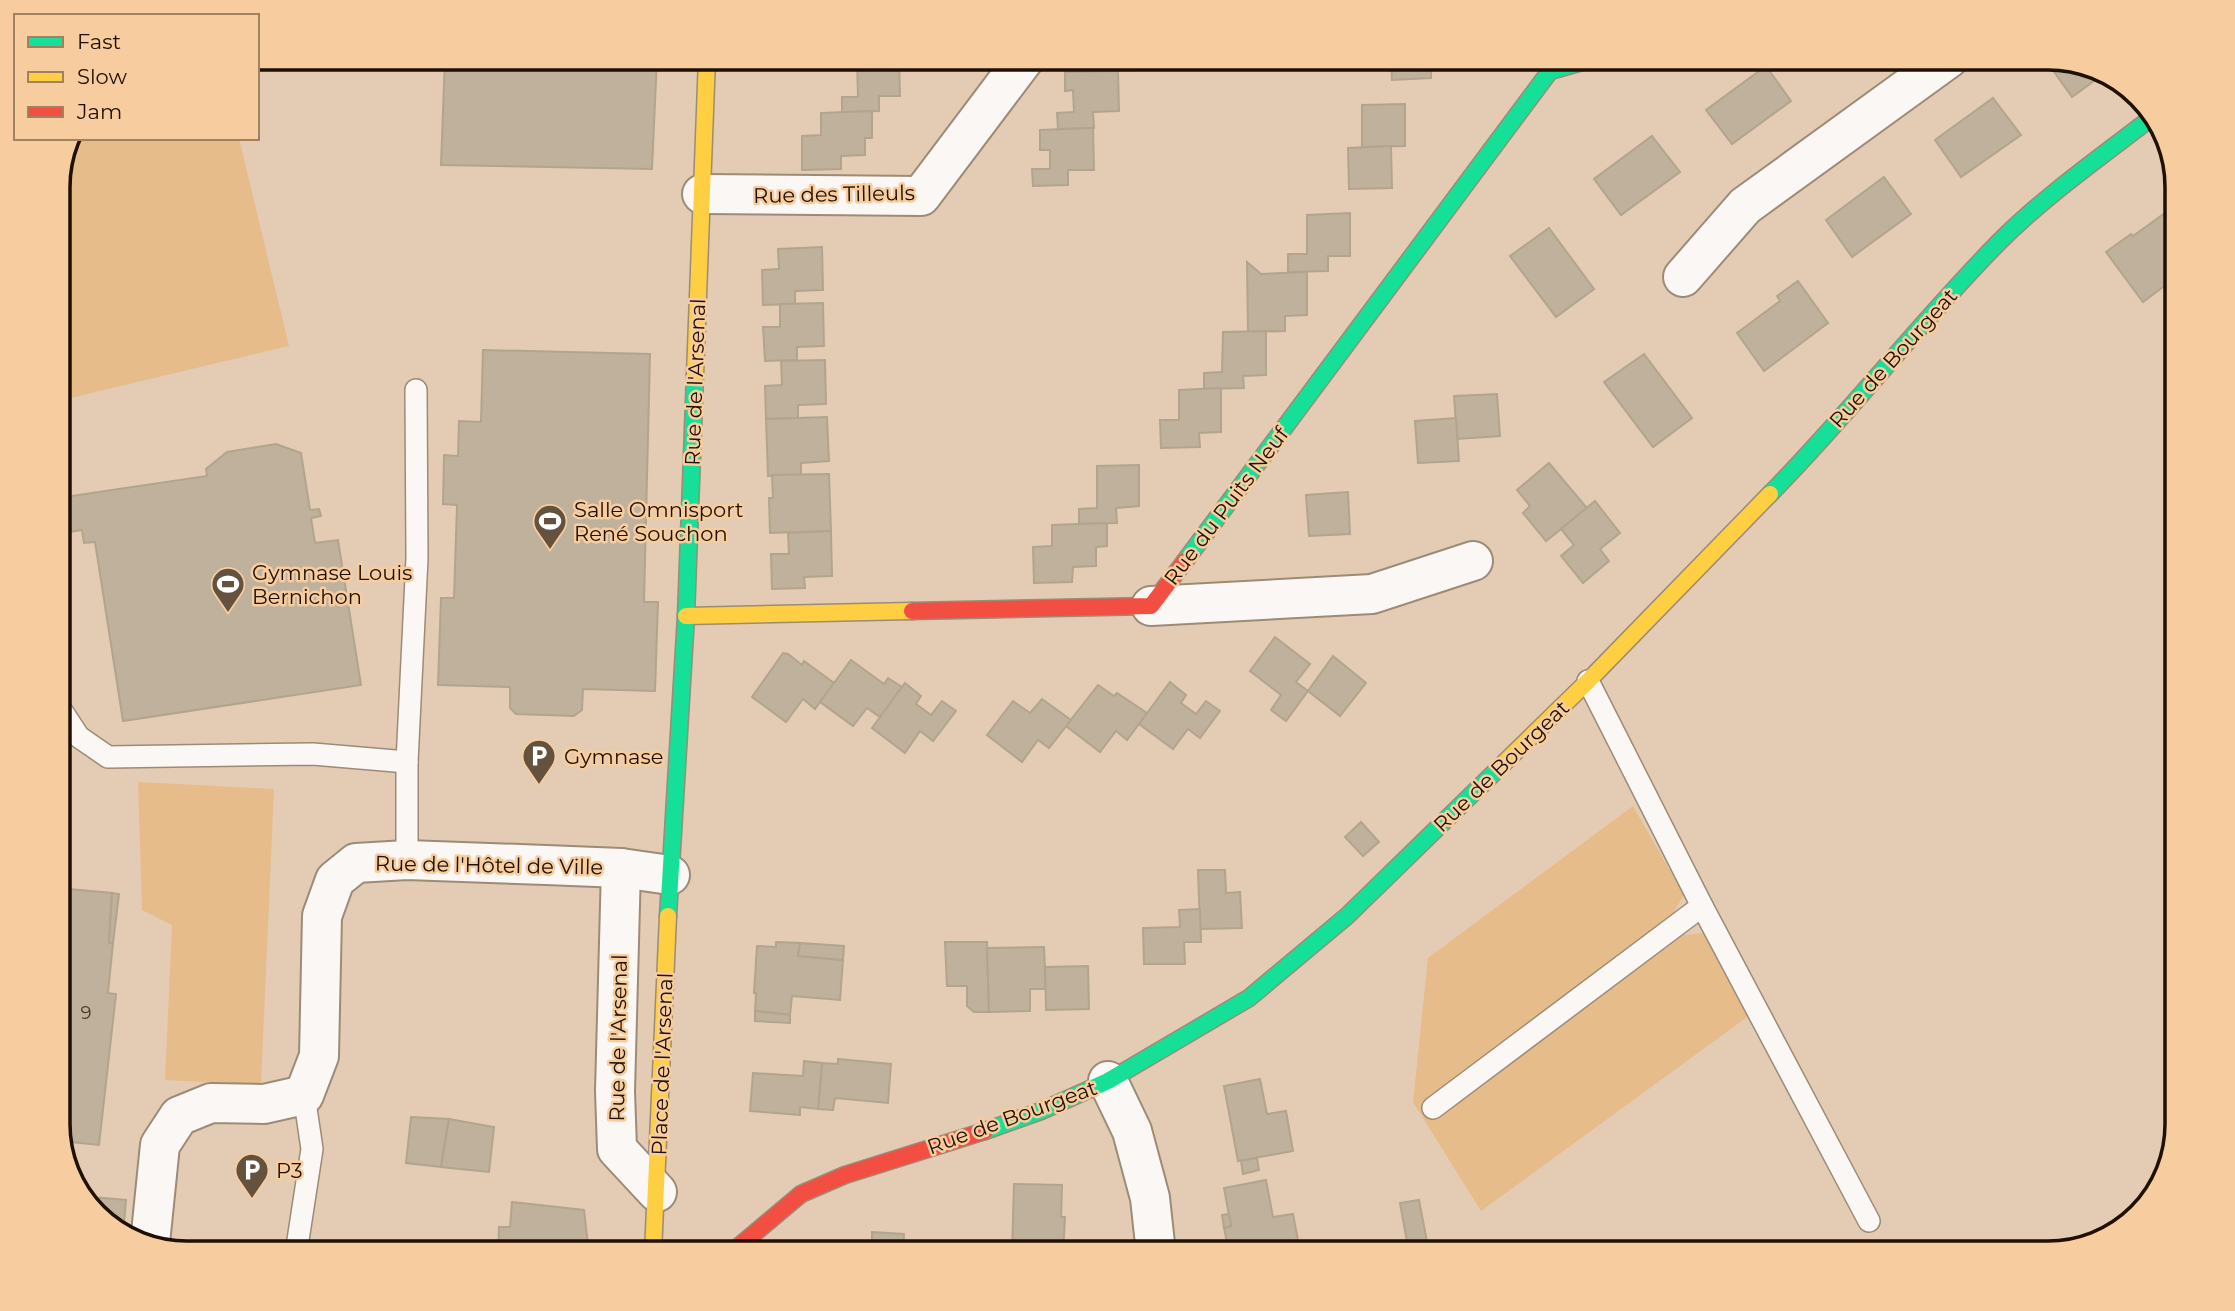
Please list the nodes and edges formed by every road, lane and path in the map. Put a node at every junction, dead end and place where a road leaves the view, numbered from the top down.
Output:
1 (707, 70) edge
2 (1016, 70) edge
3 (1554, 70) edge
4 (1932, 70) edge
5 (2145, 122) edge
6 (702, 194) junction
7 (1683, 277) dead end
8 (416, 390) dead end
9 (1473, 561) dead end
10 (1151, 606) junction
11 (686, 616) junction
12 (1588, 681) junction
13 (70, 723) edge
14 (407, 762) junction
15 (407, 860) junction
16 (621, 868) junction
17 (670, 875) junction
18 (1702, 906) junction
19 (1108, 1081) junction
20 (304, 1095) junction
21 (1433, 1108) dead end
22 (657, 1192) junction
23 (1869, 1221) dead end
24 (151, 1235) edge
25 (298, 1241) edge
26 (654, 1241) edge
27 (745, 1241) edge
28 (1155, 1241) edge

1 - 6 street, Rue de l'Arsenal
2 - 6 street, Rue des Tilleuls
3 - 10 street, Rue du Puits Neuf
4 - 7 street
5 - 12 street, Rue de Bourgeat
6 - 11 street, Rue de l'Arsenal
8 - 14 lane
9 - 10 street
10 - 11 street, Rue du Puits Neuf
11 - 17 street, Rue de l'Arsenal
12 - 18 lane
12 - 19 street, Rue de Bourgeat
13 - 14 lane
14 - 15 lane
15 - 16 street, Rue de l'Hôtel de Ville
15 - 20 street, Rue de l'Hôtel de Ville
16 - 17 street, Rue de l'Hôtel de Ville
16 - 22 street, Rue de l'Arsenal
17 - 22 street, Place de l'Arsenal
18 - 21 lane
18 - 23 lane
19 - 27 street, Rue de Bourgeat
19 - 28 street
20 - 24 street
20 - 25 lane
22 - 26 street, Place de l'Arsenal

